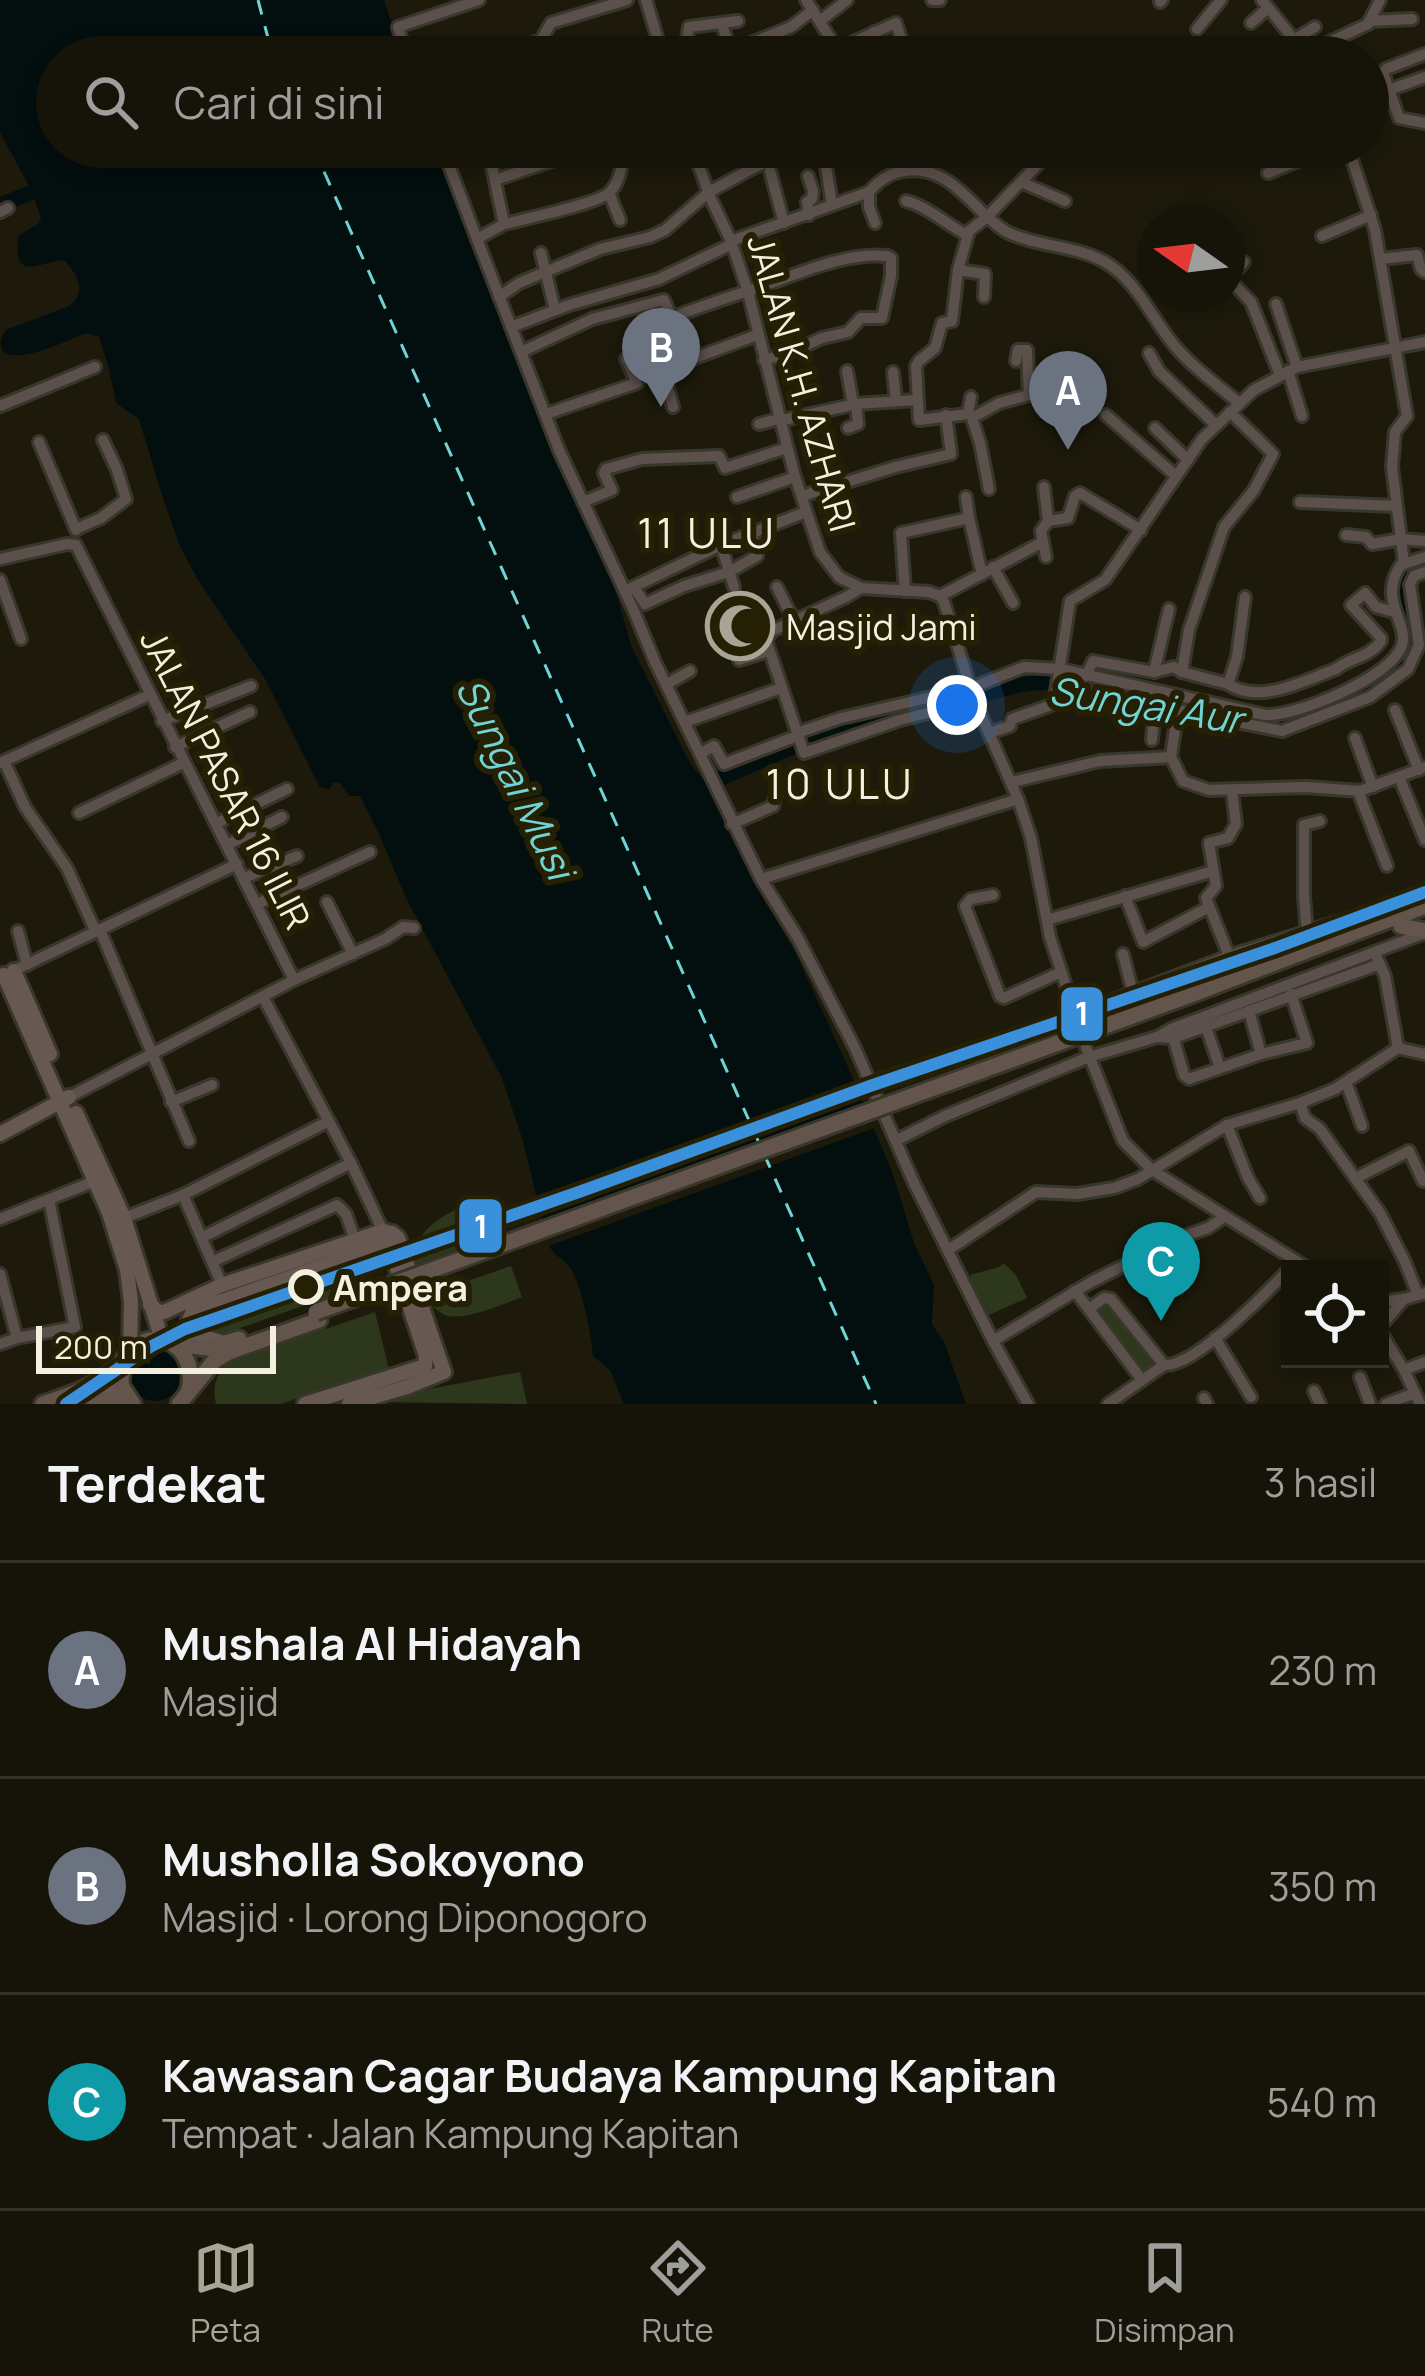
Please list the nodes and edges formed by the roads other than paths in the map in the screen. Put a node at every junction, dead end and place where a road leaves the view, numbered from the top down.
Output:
1 (479, 0) edge
2 (627, 0) edge
3 (646, 0) edge
4 (847, 0) edge
5 (1221, 0) edge
6 (1380, 0) edge
7 (1265, 4) edge
8 (812, 7) edge
9 (1412, 19) dead end
10 (738, 21) dead end
11 (1370, 21) junction
12 (1251, 23) dead end
13 (722, 24) junction
14 (1315, 27) dead end
15 (1197, 29) dead end
16 (874, 32) junction
17 (401, 36) edge
18 (545, 36) edge
19 (657, 36) edge
20 (687, 36) edge
21 (726, 36) edge
22 (767, 36) edge
23 (828, 36) edge
24 (867, 36) edge
25 (875, 36) edge
26 (900, 36) edge
27 (1292, 36) edge
28 (1299, 36) edge
29 (1342, 36) edge
30 (1425, 54) edge
31 (1389, 68) edge
32 (1425, 76) edge
33 (1389, 90) joint
34 (1425, 123) edge
35 (450, 168) edge
36 (492, 168) edge
37 (530, 168) edge
38 (622, 168) edge
39 (700, 168) edge
40 (753, 168) edge
41 (826, 168) edge
42 (1034, 168) edge
43 (1280, 168) edge
44 (1355, 168) edge
45 (902, 169) joint
46 (770, 172) dead end
47 (1268, 173) dead end
48 (808, 176) dead end
49 (495, 180) junction
50 (1021, 182) junction
51 (709, 191) junction
52 (869, 192) junction
53 (609, 193) junction
54 (906, 201) dead end
55 (1065, 201) dead end
56 (832, 206) junction
57 (984, 214) junction
58 (809, 215) junction
59 (1371, 215) junction
60 (620, 220) dead end
61 (784, 223) junction
62 (875, 223) dead end
63 (504, 224) junction
64 (967, 236) junction
65 (1322, 236) dead end
66 (477, 239) junction
67 (732, 242) junction
68 (541, 253) dead end
69 (566, 259) dead end
70 (1380, 260) junction
71 (546, 270) junction
72 (958, 270) junction
73 (1425, 272) edge
74 (518, 278) dead end
75 (748, 292) junction
76 (1245, 296) edge
77 (499, 297) junction
78 (984, 297) dead end
79 (1276, 304) dead end
80 (555, 310) junction
81 (672, 318) junction
82 (511, 327) junction
83 (757, 335) junction
84 (1425, 342) edge
85 (1394, 346) junction
86 (521, 352) junction
87 (1149, 353) dead end
88 (626, 359) dead end
89 (692, 360) junction
90 (1016, 361) dead end
91 (94, 367) dead end
92 (766, 367) junction
93 (664, 371) junction
94 (847, 371) dead end
95 (1288, 371) junction
96 (893, 372) dead end
97 (638, 380) junction
98 (971, 397) dead end
99 (916, 400) junction
100 (896, 401) junction
101 (855, 404) junction
102 (0, 406) edge
103 (673, 407) dead end
104 (1234, 407) junction
105 (546, 415) junction
106 (1106, 415) dead end
107 (946, 416) junction
108 (970, 416) junction
109 (1302, 416) dead end
110 (779, 420) junction
111 (759, 424) dead end
112 (1216, 425) junction
113 (848, 428) dead end
114 (1155, 428) dead end
115 (103, 440) dead end
116 (39, 442) dead end
117 (787, 448) junction
118 (1187, 460) junction
119 (1171, 472) junction
120 (795, 477) junction
121 (1044, 487) dead end
122 (988, 489) dead end
123 (802, 496) junction
124 (966, 496) dead end
125 (737, 497) dead end
126 (584, 502) junction
127 (1300, 502) dead end
128 (1396, 506) junction
129 (806, 512) junction
130 (969, 518) junction
131 (1048, 521) junction
132 (1136, 526) junction
133 (76, 529) junction
134 (752, 533) junction
135 (1346, 535) dead end
136 (1401, 539) junction
137 (1425, 541) edge
138 (1043, 542) junction
139 (76, 545) junction
140 (721, 545) junction
141 (1046, 557) dead end
142 (1425, 557) edge
143 (0, 559) edge
144 (1404, 563) junction
145 (728, 568) junction
146 (988, 570) junction
147 (1425, 572) edge
148 (0, 580) edge
149 (734, 587) dead end
150 (777, 587) dead end
151 (861, 588) junction
152 (629, 589) junction
153 (905, 591) junction
154 (940, 596) junction
155 (1245, 597) dead end
156 (1013, 603) dead end
157 (1169, 609) dead end
158 (1394, 612) junction
159 (794, 621) junction
160 (21, 639) dead end
161 (769, 651) junction
162 (739, 660) dead end
163 (1401, 663) junction
164 (690, 671) dead end
165 (1154, 672) junction
166 (1182, 672) junction
167 (1086, 676) junction
168 (1060, 678) junction
169 (668, 684) junction
170 (1228, 684) junction
171 (251, 686) dead end
172 (782, 688) junction
173 (973, 694) junction
174 (149, 695) junction
175 (1154, 704) junction
176 (1395, 710) dead end
177 (250, 712) dead end
178 (884, 716) junction
179 (162, 721) junction
180 (688, 722) dead end
181 (1280, 724) junction
182 (1175, 729) dead end
183 (991, 733) junction
184 (1355, 738) dead end
185 (799, 739) junction
186 (1152, 740) dead end
187 (175, 748) junction
188 (703, 752) dead end
189 (1171, 757) junction
190 (2, 762) edge
191 (183, 763) junction
192 (1422, 768) edge
193 (1399, 777) junction
194 (1012, 782) junction
195 (1373, 787) junction
196 (287, 790) dead end
197 (777, 790) dead end
198 (1232, 791) junction
199 (1358, 791) junction
200 (1018, 800) junction
201 (79, 813) dead end
202 (282, 817) dead end
203 (1320, 821) dead end
204 (217, 823) junction
205 (732, 824) junction
206 (1425, 840) edge
207 (227, 844) junction
208 (370, 852) dead end
209 (297, 856) dead end
210 (237, 864) junction
211 (1387, 866) dead end
212 (1213, 871) junction
213 (244, 878) junction
214 (761, 879) junction
215 (993, 895) dead end
216 (1125, 896) junction
217 (327, 902) dead end
218 (257, 904) junction
219 (1209, 907) junction
220 (1418, 908) edge
221 (1047, 920) junction
222 (414, 928) dead end
223 (18, 931) dead end
224 (98, 931) junction
225 (1425, 932) edge
226 (1307, 933) junction
227 (352, 954) junction
228 (1123, 955) dead end
229 (1229, 956) junction
230 (1377, 958) junction
231 (11, 972) edge
232 (1061, 972) junction
233 (294, 980) junction
234 (1133, 993) junction
235 (1291, 994) junction
236 (263, 997) junction
237 (1249, 1011) junction
238 (1074, 1015) junction
239 (1205, 1028) junction
240 (1173, 1034) junction
241 (1397, 1042) junction
242 (1261, 1054) junction
243 (1425, 1054) edge
244 (151, 1055) junction
245 (1089, 1058) junction
246 (1220, 1068) junction
247 (1346, 1082) junction
248 (870, 1083) junction
249 (212, 1085) dead end
250 (65, 1099) junction
251 (171, 1102) junction
252 (1300, 1103) junction
253 (329, 1121) junction
254 (1227, 1125) junction
255 (1362, 1126) dead end
256 (0, 1134) edge
257 (897, 1140) junction
258 (189, 1142) dead end
259 (1419, 1160) edge
260 (351, 1162) junction
261 (1152, 1170) junction
262 (1356, 1178) junction
263 (95, 1181) junction
264 (1423, 1181) edge
265 (183, 1195) junction
266 (1260, 1198) dead end
267 (49, 1199) junction
268 (1224, 1217) junction
269 (124, 1218) junction
270 (0, 1219) edge
271 (383, 1231) junction
272 (202, 1237) junction
273 (355, 1240) junction
274 (948, 1250) junction
275 (1294, 1260) edge
276 (214, 1261) junction
277 (0, 1274) edge
278 (1281, 1278) edge
279 (136, 1285) junction
280 (222, 1285) junction
281 (1075, 1292) junction
282 (1421, 1294) edge
283 (1404, 1300) junction
284 (1389, 1301) edge
285 (150, 1305) junction
286 (191, 1306) junction
287 (1089, 1309) junction
288 (318, 1316) junction
289 (1389, 1318) edge
290 (17, 1337) junction
291 (1215, 1338) junction
292 (993, 1341) junction
293 (167, 1342) junction
294 (226, 1343) junction
295 (0, 1344) edge
296 (1389, 1344) edge
297 (127, 1356) junction
298 (1425, 1362) edge
299 (1164, 1365) junction
300 (1404, 1370) junction
301 (1360, 1377) dead end
302 (1142, 1380) junction
303 (92, 1385) junction
304 (1129, 1390) junction
305 (1314, 1391) dead end
306 (1251, 1397) dead end
307 (1418, 1399) edge
308 (186, 1400) edge
309 (332, 1400) edge
310 (381, 1400) edge
311 (43, 1404) edge
312 (91, 1404) edge
313 (133, 1404) edge
314 (305, 1404) edge
315 (350, 1404) edge
316 (1028, 1404) edge
317 (1108, 1404) edge
318 (1136, 1404) edge
319 (1320, 1404) edge
320 (1370, 1404) edge
321 (1386, 1404) edge

1 - 17 street
2 - 18 street
3 - 19 street
4 - 8 street
5 - 15 street
6 - 11 street
7 - 12 street
7 - 27 street
8 - 22 street
8 - 23 street
9 - 11 street
10 - 13 street
11 - 29 street
13 - 20 street
13 - 21 street
14 - 28 street
16 - 24 street
16 - 25 street
16 - 26 street
30 - 31 street
32 - 33 street
33 - 34 street
35 - 66 street
36 - 49 street
37 - 49 street
38 - 53 street
39 - 51 street, JALAN K.H. AZHARI
40 - 51 street
41 - 56 street
42 - 50 street
43 - 47 street
44 - 59 street
45 - 52 street
45 - 57 street
46 - 61 street
48 - 58 street
49 - 63 street
50 - 55 street
50 - 57 street
51 - 67 street, JALAN K.H. AZHARI
51 - 71 street
52 - 56 street
52 - 62 street
53 - 60 street
53 - 63 street
54 - 64 street
56 - 58 street
57 - 64 street
57 - 104 street
58 - 61 street
59 - 65 street
59 - 70 street
61 - 67 street
63 - 66 street
64 - 72 street
66 - 77 street
67 - 75 street, JALAN K.H. AZHARI
67 - 80 street
68 - 71 street
69 - 71 street
70 - 73 street
70 - 85 street
71 - 74 street
71 - 77 street
71 - 80 street
72 - 78 street
72 - 99 street
75 - 81 street
75 - 83 street, JALAN K.H. AZHARI
75 - 92 street
76 - 95 street
77 - 82 street
79 - 95 street
80 - 82 street
81 - 86 street
81 - 89 street
82 - 86 street
83 - 89 street
83 - 92 street, JALAN K.H. AZHARI
84 - 85 street
85 - 95 street
85 - 128 street
86 - 105 street
87 - 112 street
88 - 97 street
89 - 93 street
90 - 108 street
91 - 102 street
92 - 110 street, JALAN K.H. AZHARI
93 - 97 street
93 - 103 street
94 - 101 street
95 - 104 street
95 - 109 street
96 - 100 street
97 - 105 street
98 - 108 street
99 - 100 street
99 - 107 street
100 - 101 street
101 - 110 street
101 - 113 street
104 - 112 street
104 - 166 street
105 - 126 street
106 - 119 street
107 - 108 street
107 - 123 street
108 - 122 street
110 - 111 street
110 - 117 street, JALAN K.H. AZHARI
112 - 118 street
114 - 118 street
115 - 133 street
116 - 133 street
117 - 120 street, JALAN K.H. AZHARI
117 - 126 street
118 - 119 street
119 - 132 street
120 - 123 street, JALAN K.H. AZHARI
120 - 125 street
121 - 131 street
123 - 129 street, JALAN K.H. AZHARI
124 - 130 street
126 - 152 street
127 - 128 street
128 - 136 street
129 - 134 street
129 - 151 street, JALAN K.H. AZHARI
130 - 146 street
130 - 153 street
131 - 132 street
131 - 138 street
132 - 168 street
133 - 139 street
134 - 140 street
134 - 145 street
135 - 136 street
136 - 137 street
136 - 144 street
138 - 141 street
138 - 146 street
139 - 143 street
139 - 174 street, JALAN PASAR 16 ILIR
140 - 145 street
140 - 152 street
142 - 144 street
144 - 158 street
145 - 149 street
145 - 152 street
146 - 154 street
146 - 156 street
147 - 163 street
148 - 160 street
150 - 159 street
151 - 153 street
151 - 159 street
152 - 169 street
153 - 154 street
154 - 173 street
155 - 170 street
157 - 165 street
158 - 163 street
158 - 170 street
159 - 161 street
161 - 162 street
161 - 172 street
163 - 181 street
164 - 169 street
165 - 166 street
165 - 167 street
166 - 170 street
167 - 168 street
167 - 181 street
168 - 173 street
168 - 175 street
168 - 183 street
169 - 205 street
171 - 179 street
172 - 180 street
172 - 185 street
173 - 178 street
173 - 183 street
174 - 179 street, JALAN PASAR 16 ILIR
174 - 190 street
175 - 181 street
175 - 186 street
176 - 192 street
177 - 187 street
178 - 185 street
178 - 185 street
179 - 187 street, JALAN PASAR 16 ILIR
182 - 189 street
183 - 194 street
184 - 195 street
185 - 188 street
187 - 191 street, JALAN PASAR 16 ILIR
189 - 194 street
189 - 198 street
190 - 224 street
191 - 201 street
191 - 204 street, JALAN PASAR 16 ILIR
192 - 193 street
193 - 195 street
193 - 206 street
194 - 200 street
195 - 199 street
196 - 204 street
197 - 205 street
198 - 199 street
198 - 212 street
199 - 211 street
200 - 214 street
200 - 221 street
202 - 207 street
203 - 226 street
204 - 207 street, JALAN PASAR 16 ILIR
205 - 214 street
207 - 210 street, JALAN PASAR 16 ILIR
208 - 218 street
209 - 213 street
210 - 213 street, JALAN PASAR 16 ILIR
210 - 224 street
212 - 216 street
212 - 219 street
213 - 218 street, JALAN PASAR 16 ILIR
214 - 248 street
215 - 232 street
216 - 219 street
216 - 221 street
217 - 227 street
218 - 233 street, JALAN PASAR 16 ILIR
219 - 229 street
220 - 225 highway
220 - 226 street
220 - 288 highway, bridge
221 - 232 street
222 - 227 street
223 - 231 street
224 - 231 street
224 - 244 street
225 - 230 street
226 - 229 street
227 - 233 street
228 - 234 street
229 - 234 street
230 - 235 street
230 - 240 street
230 - 241 street
231 - 250 main road
232 - 238 street
233 - 236 street
234 - 238 street
235 - 237 street
235 - 242 street
236 - 244 street
236 - 253 street
237 - 239 street
237 - 242 street
238 - 245 street
238 - 248 street
239 - 240 street
239 - 246 street
240 - 245 street
240 - 246 street
241 - 243 street
241 - 247 street
242 - 246 street
244 - 250 street
244 - 251 street
245 - 257 street
245 - 261 street
247 - 252 street
247 - 255 street
248 - 257 street
249 - 251 street
250 - 256 main road
250 - 263 main road
250 - 269 main road
251 - 258 street
252 - 254 street
252 - 262 street
253 - 260 street
253 - 265 street
254 - 261 street
254 - 266 street
257 - 274 street
259 - 262 street
259 - 264 street
260 - 271 street
260 - 272 street
261 - 268 street
261 - 274 street
262 - 282 street
263 - 267 street
263 - 279 main road
265 - 269 street
265 - 272 street
267 - 270 street
267 - 290 street
268 - 275 street
268 - 281 street
269 - 279 main road
271 - 273 main road
271 - 310 main road
272 - 276 street
273 - 276 street
273 - 280 main road
274 - 292 street
276 - 280 street
277 - 290 street
278 - 291 street
279 - 285 main road
279 - 297 main road
280 - 286 main road
281 - 287 street
281 - 292 street
282 - 283 street
283 - 284 street
283 - 289 street
285 - 286 main road
285 - 293 main road
286 - 294 main road
286 - 309 main road
287 - 299 street
287 - 302 street
288 - 294 highway
288 - 308 highway
290 - 295 street
291 - 299 street
291 - 306 street
292 - 316 street
293 - 294 highway
293 - 297 highway
293 - 308 highway
296 - 300 street
297 - 303 highway
297 - 313 highway
298 - 300 street
299 - 302 street
300 - 307 street
301 - 320 street
302 - 304 street
303 - 311 highway
303 - 313 main road
304 - 317 street
304 - 318 street
305 - 319 street
307 - 321 street
309 - 314 main road
310 - 315 main road
312 - 313 highway

